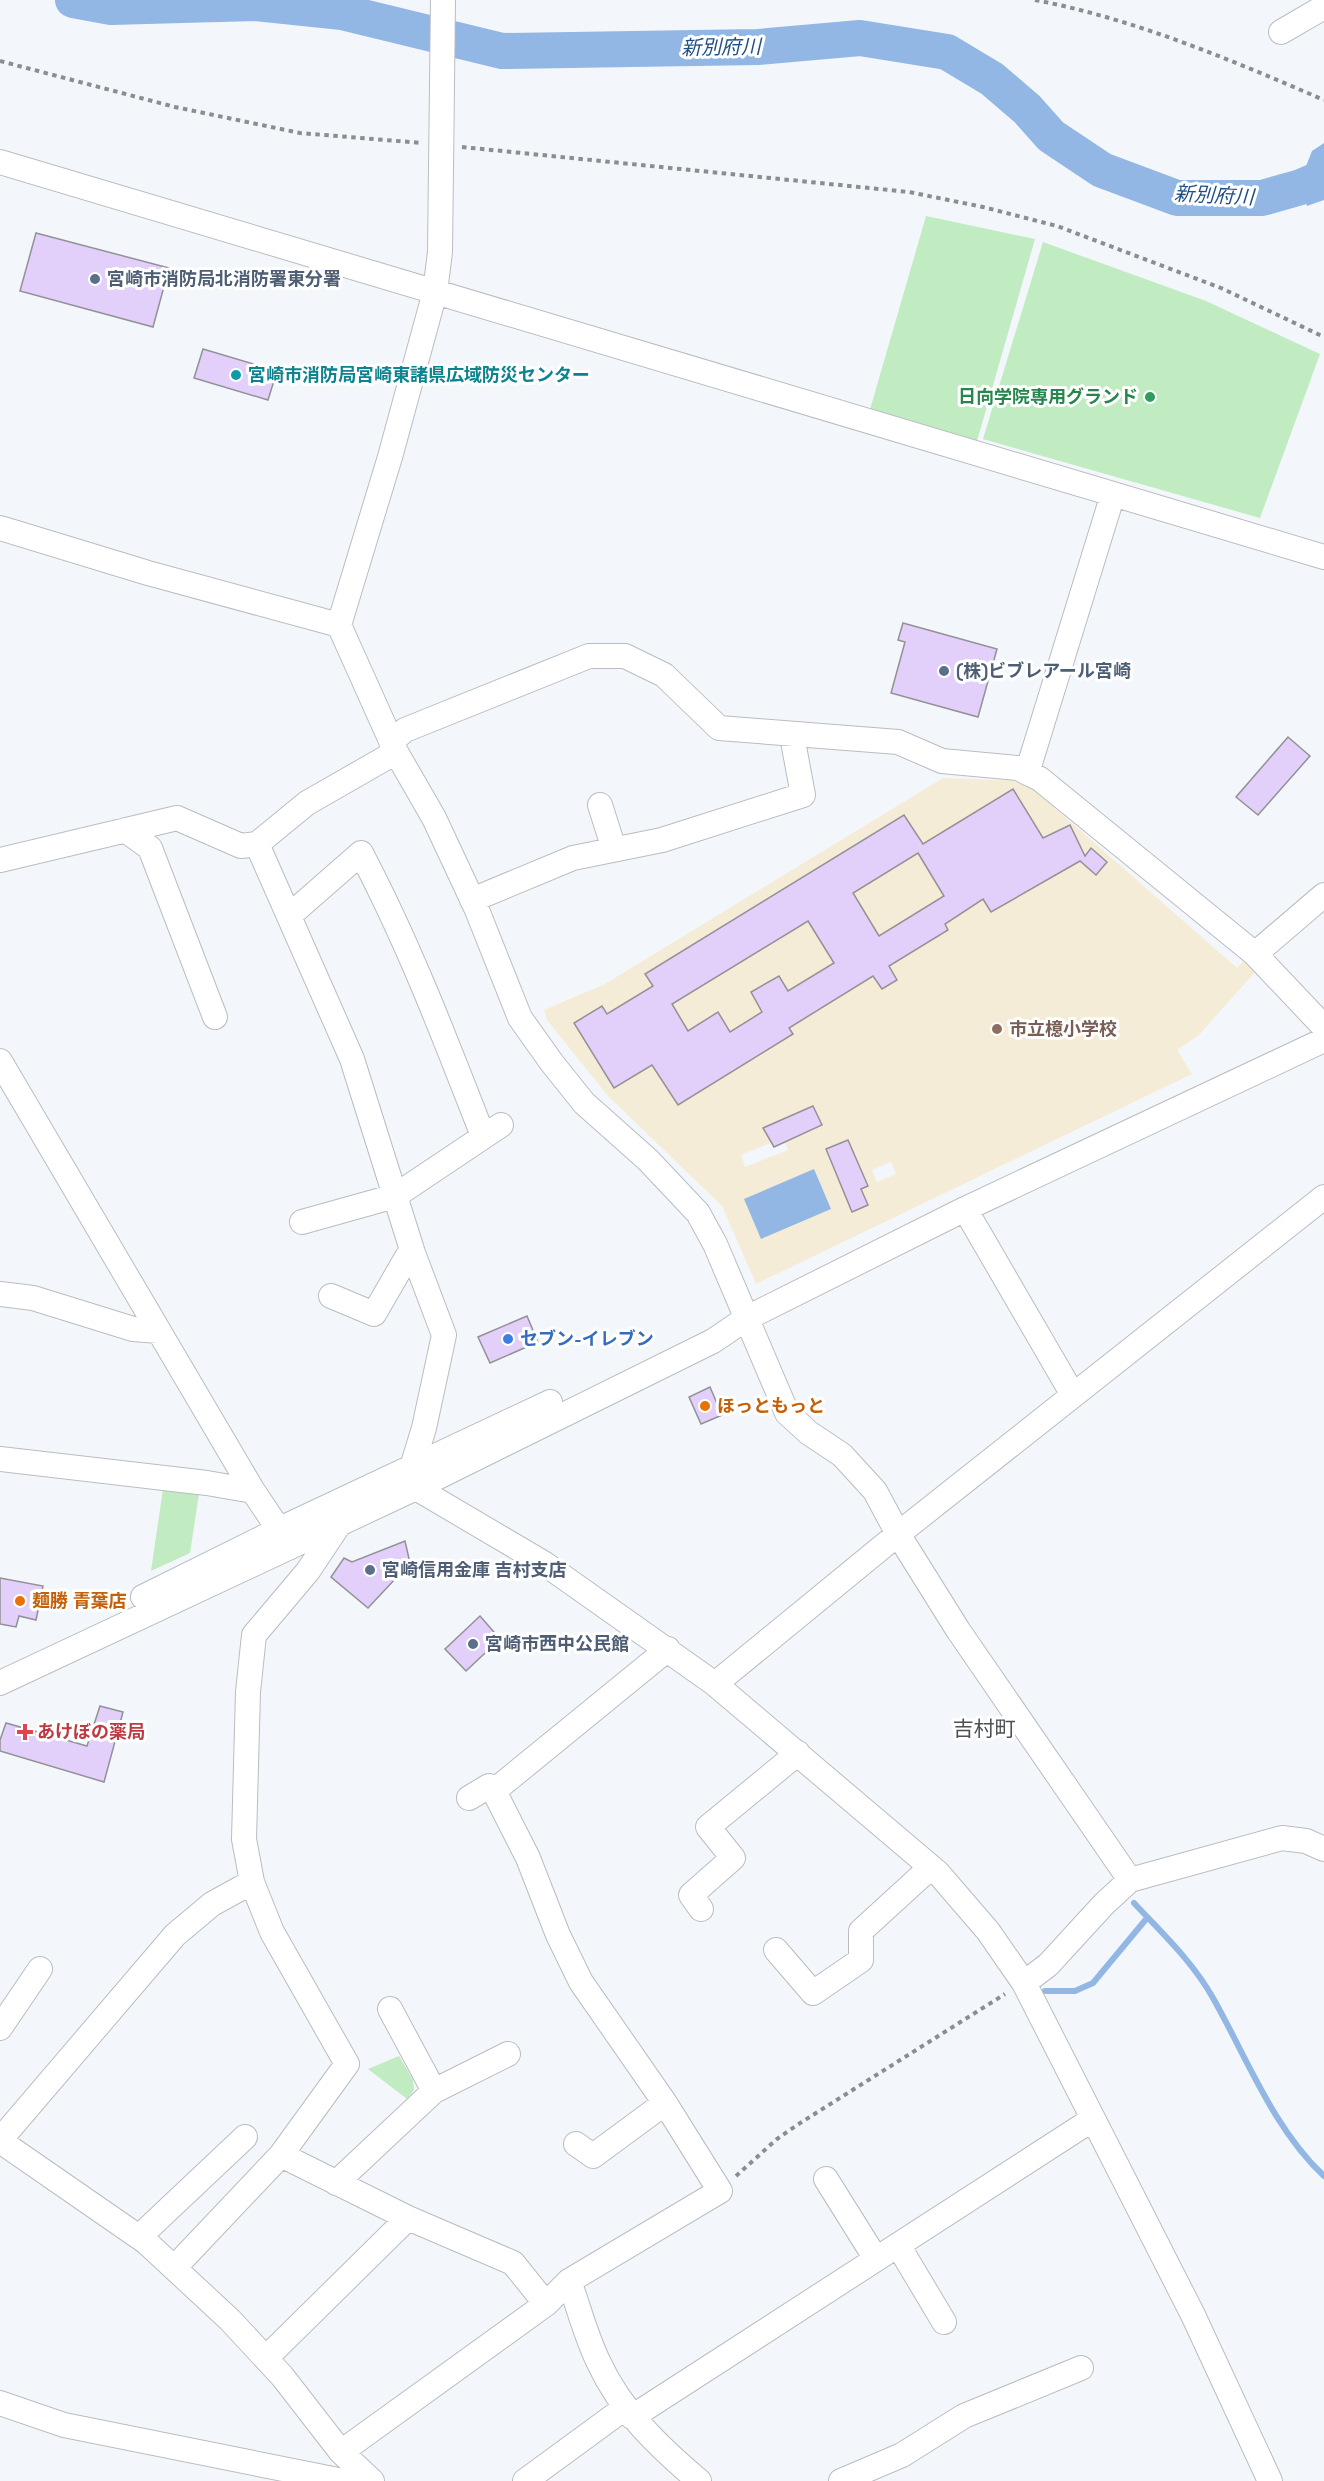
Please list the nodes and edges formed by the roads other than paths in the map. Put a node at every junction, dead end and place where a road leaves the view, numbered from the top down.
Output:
1 (442, 0) edge
2 (1324, 7) edge
3 (1281, 32) dead end
4 (0, 162) edge
5 (435, 292) junction
6 (1113, 494) junction
7 (0, 528) edge
8 (1324, 557) edge
9 (339, 625) junction
10 (792, 736) junction
11 (393, 747) junction
12 (1027, 773) junction
13 (600, 805) dead end
14 (125, 830) junction
15 (257, 844) junction
16 (614, 849) junction
17 (0, 860) edge
18 (1324, 895) edge
19 (472, 900) junction
20 (289, 916) junction
21 (1255, 954) junction
22 (215, 1017) dead end
23 (1324, 1027) edge
24 (1324, 1040) edge
25 (0, 1061) edge
26 (9, 1090) edge
27 (395, 1196) junction
28 (1324, 1197) edge
29 (965, 1209) junction
30 (302, 1222) dead end
31 (413, 1253) junction
32 (0, 1294) edge
33 (332, 1296) dead end
34 (747, 1318) junction
35 (159, 1332) junction
36 (1073, 1395) junction
37 (0, 1459) edge
38 (414, 1477) junction
39 (253, 1491) junction
40 (340, 1522) junction
41 (898, 1534) junction
42 (285, 1538) junction
43 (668, 1649) junction
44 (0, 1665) edge
45 (0, 1683) edge
46 (715, 1684) junction
47 (798, 1753) junction
48 (494, 1791) junction
49 (469, 1798) dead end
50 (1324, 1849) edge
51 (932, 1867) junction
52 (1130, 1880) junction
53 (252, 1882) junction
54 (701, 1909) dead end
55 (776, 1950) dead end
56 (40, 1970) dead end
57 (1024, 1983) junction
58 (390, 2009) dead end
59 (0, 2028) edge
60 (508, 2054) dead end
61 (434, 2091) junction
62 (665, 2103) junction
63 (1093, 2119) junction
64 (245, 2137) dead end
65 (0, 2141) edge
66 (576, 2144) dead end
67 (281, 2155) junction
68 (826, 2179) dead end
69 (336, 2183) junction
70 (408, 2218) junction
71 (139, 2237) junction
72 (898, 2245) junction
73 (876, 2259) junction
74 (174, 2268) junction
75 (569, 2281) junction
76 (546, 2304) junction
77 (944, 2322) dead end
78 (266, 2358) junction
79 (1081, 2368) dead end
80 (0, 2403) edge
81 (629, 2412) junction
82 (341, 2452) junction
83 (343, 2481) edge
84 (372, 2481) edge
85 (525, 2481) edge
86 (699, 2481) edge
87 (841, 2481) edge
88 (1270, 2481) edge

1 - 5 street
2 - 3 street
4 - 5 street
5 - 6 street
5 - 9 street
6 - 8 street
6 - 12 street
7 - 9 street
9 - 11 street
10 - 11 street
10 - 12 street
10 - 16 street
11 - 15 street
11 - 19 street
12 - 21 street
13 - 16 street
14 - 15 street
14 - 17 street
14 - 22 street
15 - 20 street
16 - 19 street
18 - 21 street
19 - 34 street
20 - 27 street
20 - 27 street
21 - 23 street
24 - 29 street
25 - 26 street
26 - 35 street
27 - 30 street
27 - 31 street
28 - 36 street
29 - 34 street
29 - 36 street
31 - 33 street
31 - 38 street
32 - 35 street
34 - 38 street
34 - 41 street
35 - 39 street
36 - 41 street
37 - 39 street
38 - 40 street
38 - 42 street
38 - 43 street
39 - 42 street
40 - 42 street
40 - 53 street
41 - 46 street
41 - 52 street
42 - 44 street
42 - 45 street
43 - 46 street
43 - 48 street
46 - 47 street
47 - 51 street
47 - 54 street
48 - 49 street
48 - 62 street
50 - 52 street
51 - 55 street
51 - 57 street
52 - 57 street
53 - 65 street
53 - 67 street
56 - 59 street
57 - 63 street
58 - 61 street
60 - 61 street
61 - 69 street
62 - 66 street
62 - 75 street
63 - 72 street
63 - 88 street
64 - 71 street
65 - 71 street
67 - 69 street
67 - 74 street
68 - 73 street
69 - 70 street
70 - 76 street
70 - 78 street
71 - 74 street
72 - 73 street
72 - 77 street
73 - 81 street
74 - 78 street
75 - 76 street
75 - 81 street
76 - 82 street
78 - 82 street
79 - 87 street
80 - 83 street
81 - 85 street
81 - 86 street
82 - 84 street

